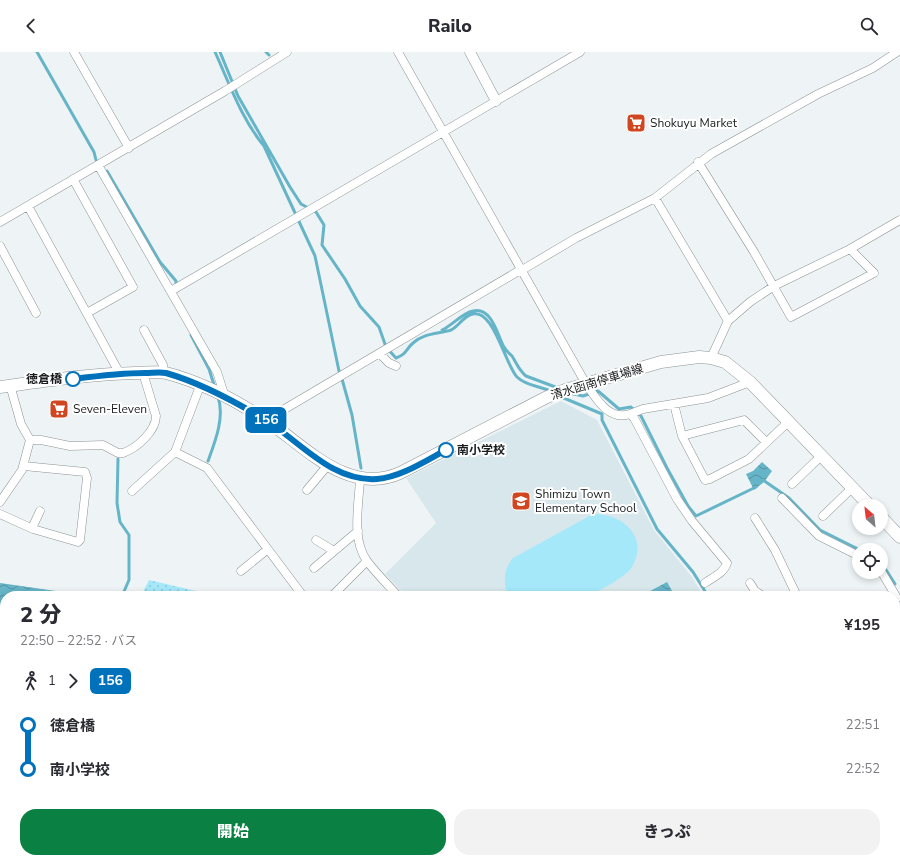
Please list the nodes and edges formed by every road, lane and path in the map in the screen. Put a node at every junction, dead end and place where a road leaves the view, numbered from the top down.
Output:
1 (74, 52) edge
2 (287, 52) edge
3 (398, 52) edge
4 (470, 52) edge
5 (580, 52) edge
6 (897, 52) edge
7 (496, 101) junction
8 (444, 132) junction
9 (129, 148) junction
10 (698, 162) junction
11 (98, 165) junction
12 (73, 179) junction
13 (655, 198) junction
14 (28, 206) junction
15 (900, 220) edge
16 (0, 222) edge
17 (0, 246) edge
18 (850, 249) junction
19 (522, 270) junction
20 (774, 286) junction
21 (171, 292) junction
22 (36, 313) dead end
23 (87, 313) junction
24 (728, 321) junction
25 (144, 330) dead end
26 (380, 354) junction
27 (711, 358) junction
28 (396, 366) dead end
29 (143, 373) junction
30 (163, 373) junction
31 (120, 374) junction
32 (750, 382) junction
33 (586, 384) junction
34 (5, 386) edge
35 (200, 386) junction
36 (225, 397) junction
37 (674, 404) junction
38 (630, 414) junction
39 (266, 420) junction
40 (788, 422) junction
41 (682, 436) junction
42 (30, 440) junction
43 (766, 442) junction
44 (175, 452) junction
45 (821, 456) junction
46 (328, 465) junction
47 (24, 466) junction
48 (360, 479) junction
49 (792, 484) dead end
50 (852, 488) junction
51 (307, 490) dead end
52 (132, 491) dead end
53 (782, 498) dead end
54 (863, 499) edge
55 (0, 502) edge
56 (40, 511) dead end
57 (0, 514) edge
58 (823, 516) dead end
59 (755, 518) dead end
60 (888, 524) edge
61 (32, 528) junction
62 (358, 531) junction
63 (900, 537) edge
64 (316, 540) dead end
65 (268, 549) junction
66 (334, 551) junction
67 (852, 552) edge
68 (367, 561) junction
69 (314, 568) dead end
70 (241, 571) dead end
71 (886, 579) edge
72 (705, 582) dead end
73 (750, 583) dead end
74 (299, 591) edge
75 (337, 591) edge
76 (394, 591) edge
77 (755, 591) edge
78 (795, 591) edge
79 (893, 591) edge

1 - 9 street
2 - 9 street
3 - 8 street
4 - 7 street
5 - 7 street
6 - 10 street
7 - 8 street
8 - 19 street
8 - 21 street
9 - 11 street
10 - 13 street
10 - 20 street
11 - 12 street
11 - 21 street
12 - 14 street
12 - 23 street
13 - 19 street
13 - 24 street
14 - 16 street
14 - 23 street
15 - 18 street
17 - 22 street
18 - 20 street
18 - 20 street
19 - 26 street
19 - 33 street
20 - 24 street
21 - 36 street
23 - 31 street
24 - 27 street
25 - 30 street
26 - 28 street
26 - 39 street
27 - 32 main road, 清水函南停車場線
27 - 33 main road, 清水函南停車場線
29 - 30 main road, 清水函南停車場線
29 - 31 main road, 清水函南停車場線
29 - 42 street
30 - 35 main road, 清水函南停車場線
31 - 34 main road, 清水函南停車場線
32 - 37 street
32 - 40 main road, 清水函南停車場線
33 - 38 street
33 - 48 main road, 清水函南停車場線
34 - 42 street
35 - 36 main road, 清水函南停車場線
35 - 44 street
36 - 39 main road, 清水函南停車場線
37 - 38 street
37 - 41 street
38 - 72 street
39 - 46 main road, 清水函南停車場線
40 - 43 street
40 - 45 main road, 清水函南停車場線
41 - 43 street
41 - 43 street
42 - 47 street
44 - 52 street
44 - 65 street
45 - 49 street
45 - 50 main road, 清水函南停車場線
46 - 48 main road, 清水函南停車場線
46 - 51 street
47 - 55 street
47 - 61 street
48 - 62 street
50 - 54 main road, 清水函南停車場線
50 - 58 street
53 - 67 street
56 - 61 street
57 - 61 street
59 - 78 street
60 - 63 main road
62 - 66 street
62 - 68 street
64 - 66 street
65 - 70 street
65 - 74 street
66 - 69 street
68 - 75 street
68 - 76 street
71 - 79 street
73 - 77 street

